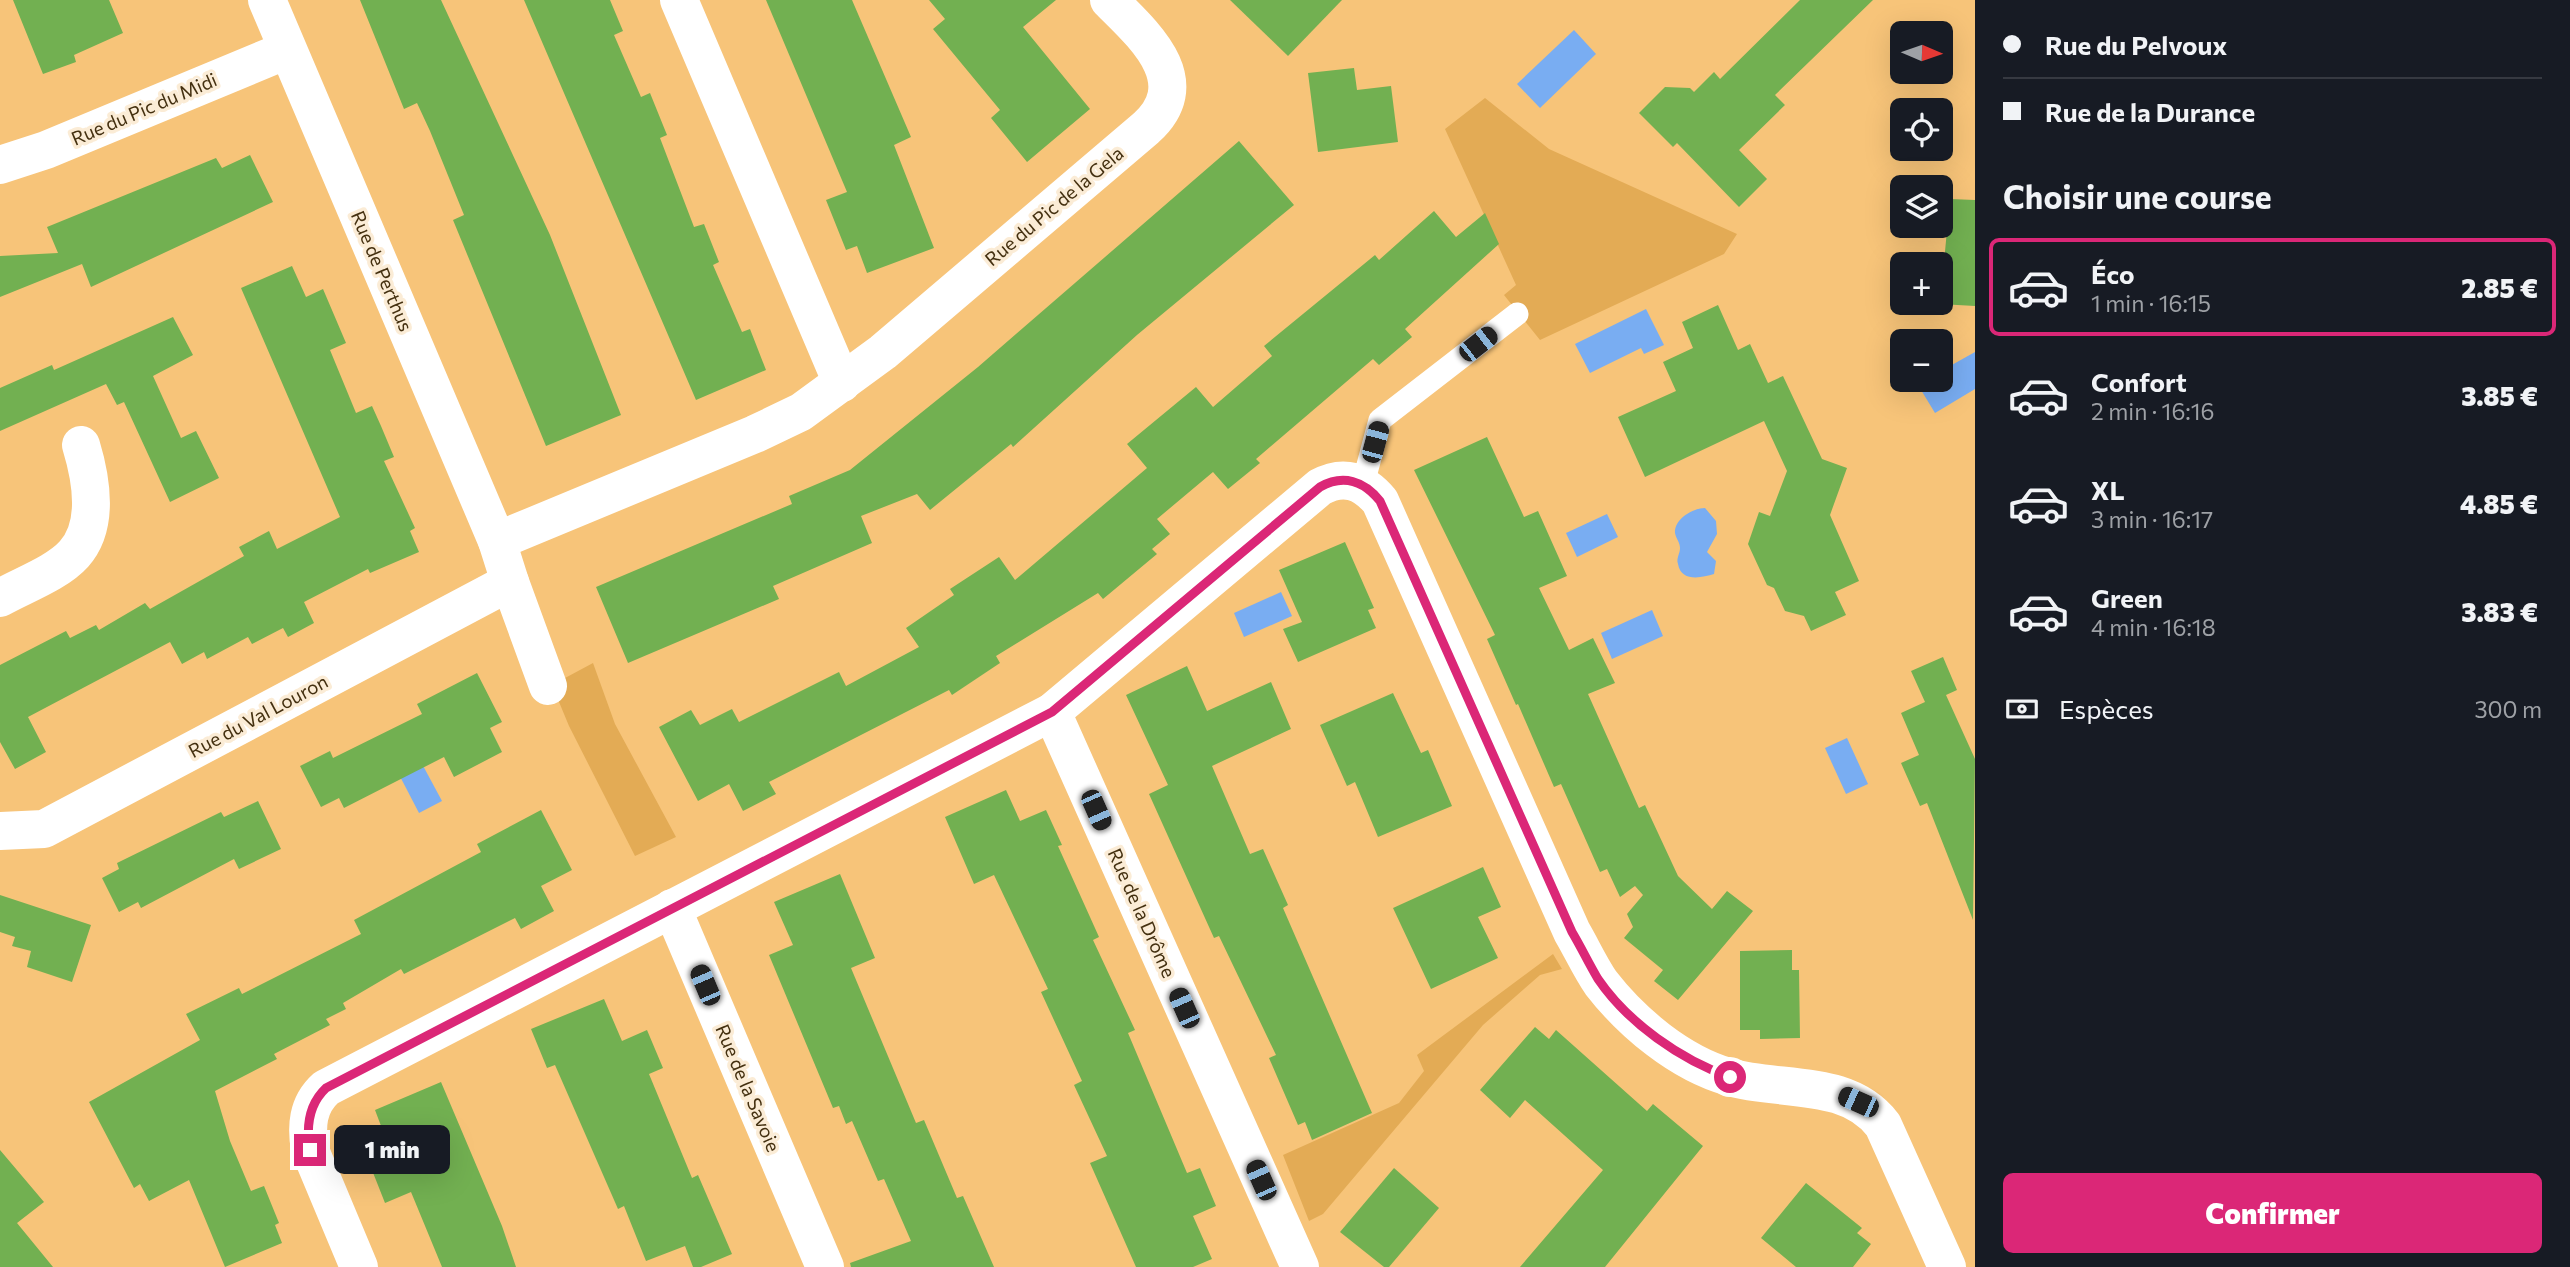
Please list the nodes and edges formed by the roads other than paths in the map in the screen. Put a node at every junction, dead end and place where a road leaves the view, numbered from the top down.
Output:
1 (267, 0) edge
2 (679, 0) edge
3 (1109, 0) edge
4 (287, 50) junction
5 (0, 165) edge
6 (1517, 314) dead end
7 (842, 383) junction
8 (81, 445) dead end
9 (1363, 484) junction
10 (497, 541) junction
11 (510, 582) junction
12 (0, 598) edge
13 (548, 685) dead end
14 (1052, 712) junction
15 (0, 831) edge
16 (672, 908) junction
17 (359, 1267) edge
18 (825, 1267) edge
19 (1300, 1267) edge
20 (1947, 1267) edge

1 - 4 street, Rue de Perthus
2 - 7 street
3 - 7 street, Rue du Pic de la Gela
4 - 5 street, Rue du Pic du Midi
4 - 10 street, Rue de Perthus
6 - 9 lane
7 - 10 street, Rue du Pic de la Gela
8 - 12 street
9 - 14 street
9 - 20 street
10 - 11 street
11 - 13 street
11 - 15 street, Rue du Val Louron
14 - 16 street
14 - 19 street, Rue de la Drôme
16 - 17 street
16 - 18 street, Rue de la Savoie

